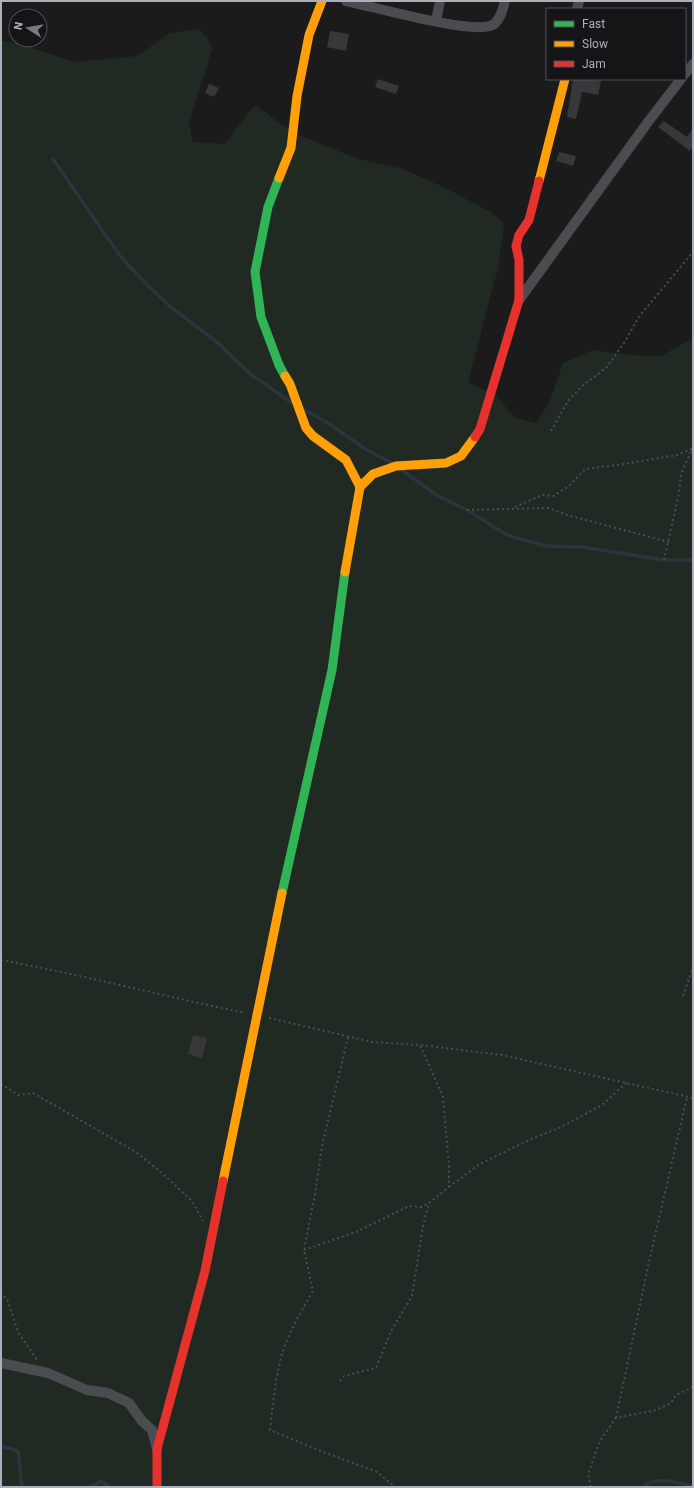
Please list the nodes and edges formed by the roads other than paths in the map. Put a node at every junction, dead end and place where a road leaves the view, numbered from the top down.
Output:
1 (322, 1) edge
2 (346, 1) edge
3 (440, 1) edge
4 (505, 1) edge
5 (436, 21) junction
6 (693, 64) edge
7 (686, 73) edge
8 (565, 80) edge
9 (680, 80) edge
10 (519, 300) junction
11 (360, 488) junction
12 (1, 1363) edge
13 (157, 1449) junction
14 (157, 1487) edge

1 - 11 street
2 - 5 street
3 - 5 street
4 - 5 street
6 - 7 street
8 - 10 street
9 - 10 street
10 - 11 street
11 - 13 street
12 - 13 street
13 - 14 street

